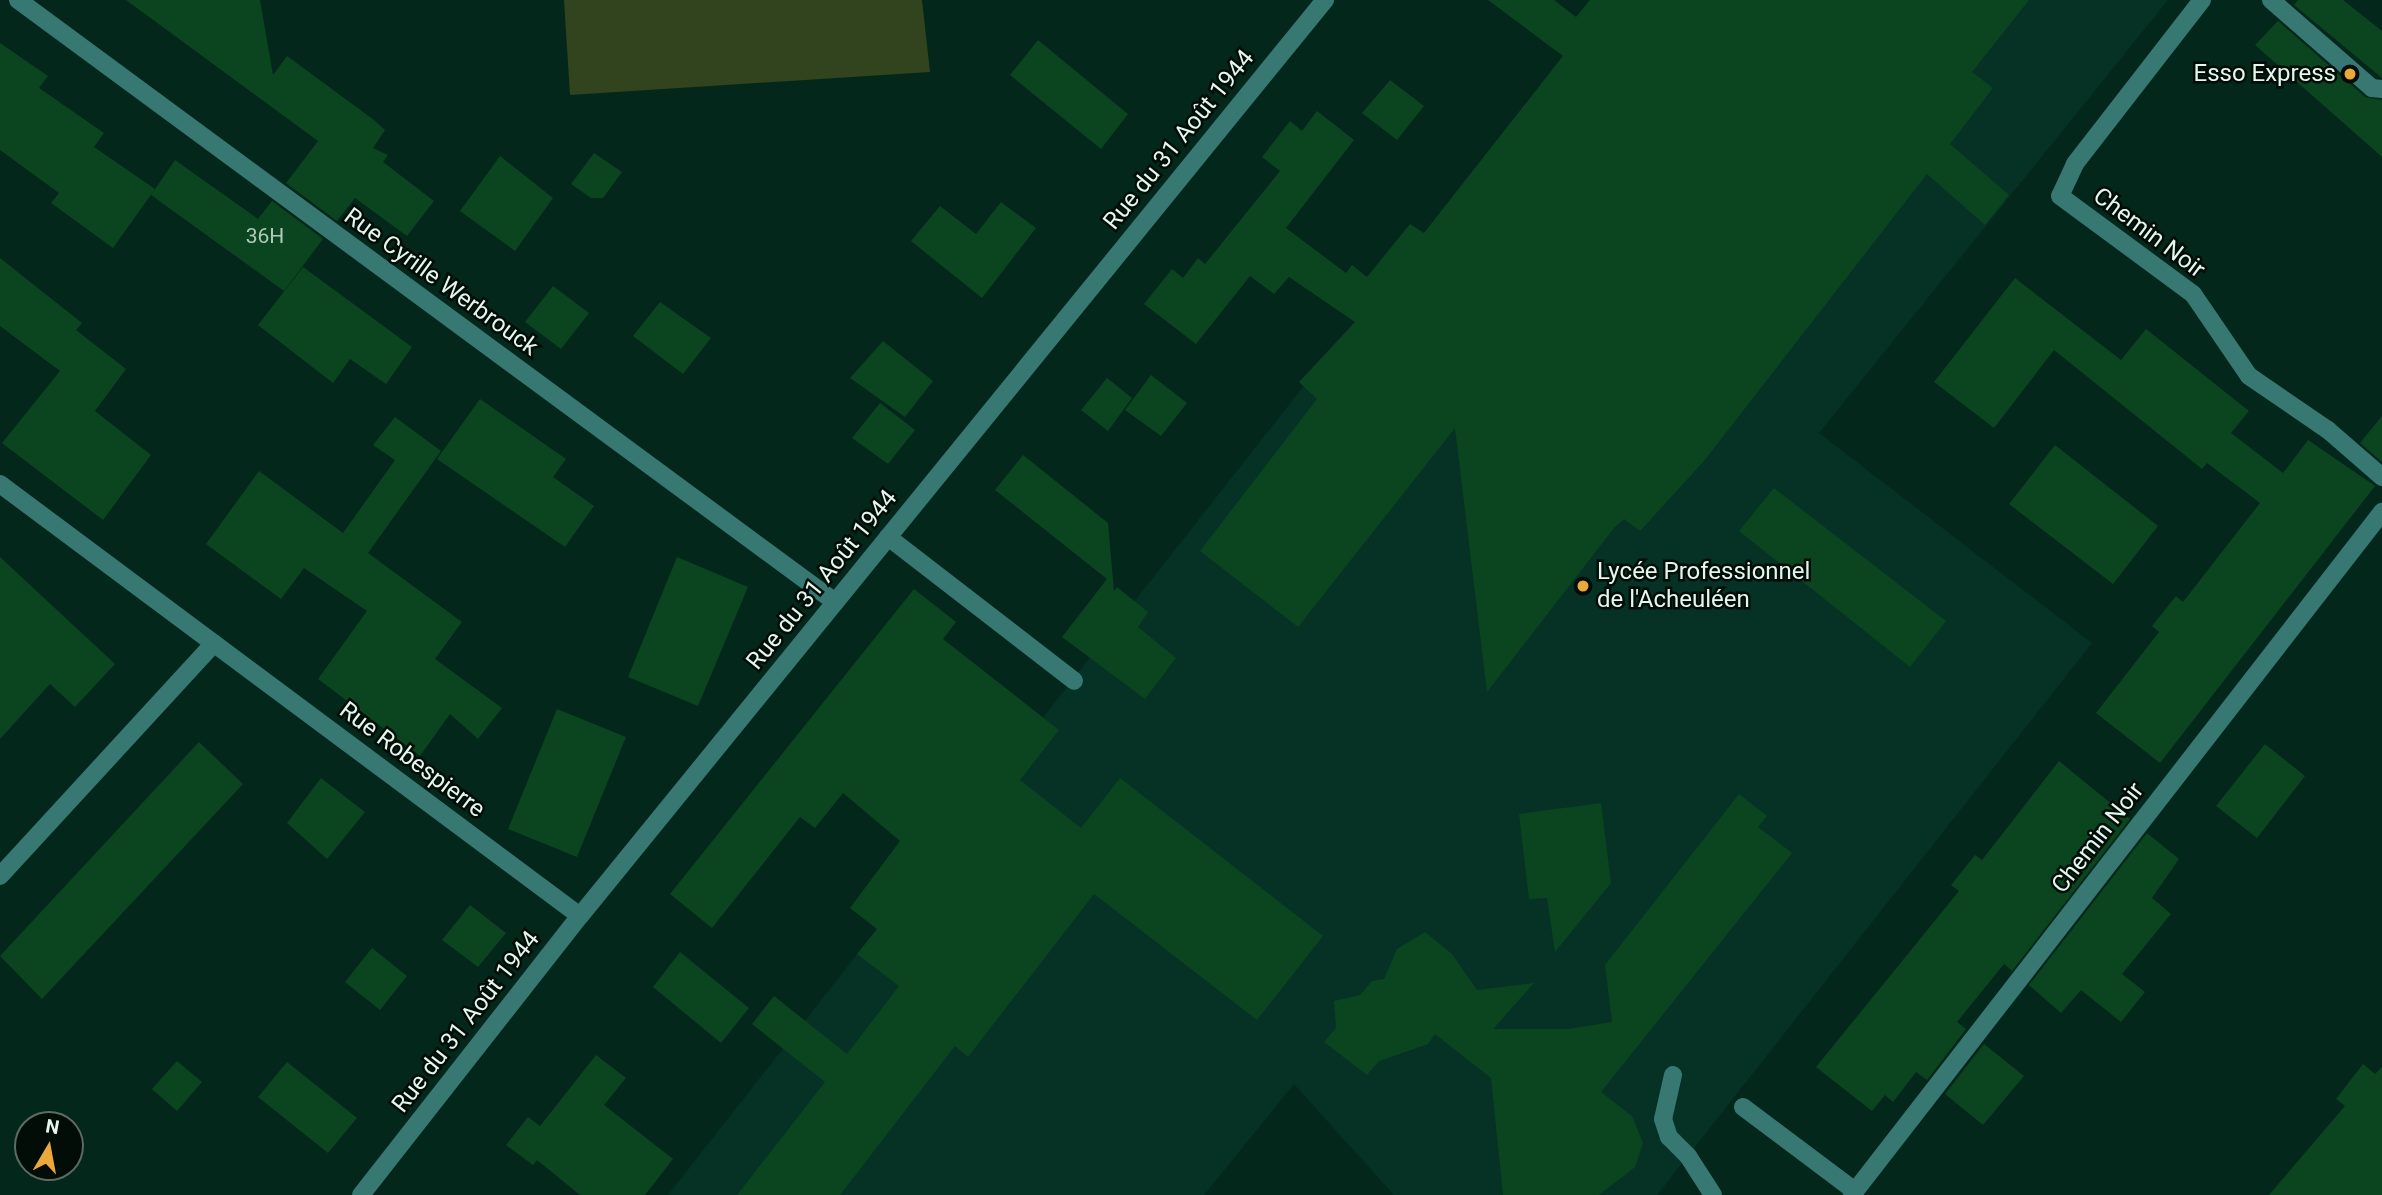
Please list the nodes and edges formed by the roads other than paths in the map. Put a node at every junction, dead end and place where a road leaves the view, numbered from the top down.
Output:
1 (18, 0) edge
2 (1325, 0) edge
3 (2202, 0) edge
4 (2271, 0) edge
5 (2382, 89) edge
6 (2382, 477) edge
7 (0, 484) edge
8 (2382, 512) edge
9 (888, 537) junction
10 (835, 602) junction
11 (214, 643) junction
12 (1074, 681) dead end
13 (0, 876) edge
14 (580, 916) junction
15 (1673, 1075) dead end
16 (1742, 1107) dead end
17 (1853, 1193) edge
18 (361, 1195) edge
19 (1713, 1195) edge

1 - 10 street, Rue Cyrille Werbrouck
2 - 9 street, Rue du 31 Août 1944
3 - 6 street, Chemin Noir
4 - 5 street
7 - 11 street, Rue Robespierre
8 - 17 street, Chemin Noir
9 - 10 street, Rue du 31 Août 1944
9 - 12 street
10 - 14 street, Rue du 31 Août 1944
11 - 13 street
11 - 14 street, Rue Robespierre
14 - 18 street, Rue du 31 Août 1944
15 - 19 street
16 - 17 street

